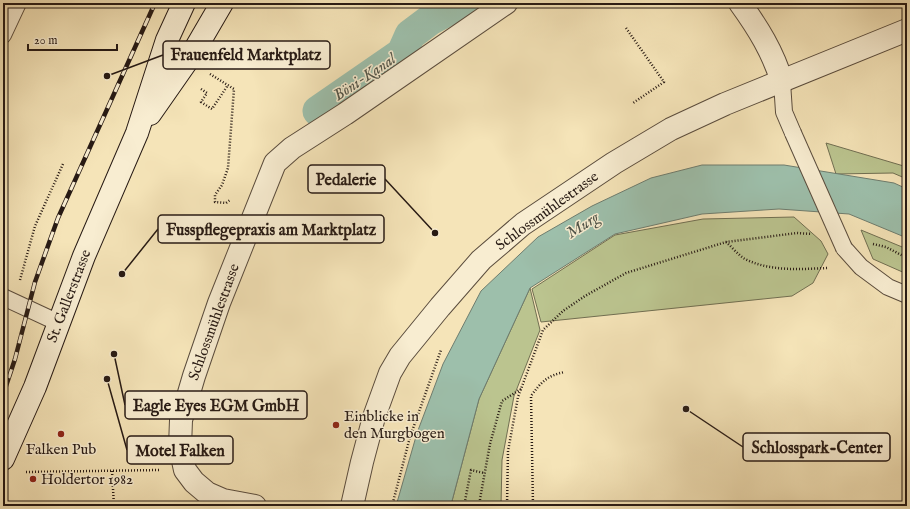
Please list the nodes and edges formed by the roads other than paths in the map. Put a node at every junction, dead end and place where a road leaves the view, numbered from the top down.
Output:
1 (18, 3) edge
2 (184, 3) edge
3 (222, 3) edge
4 (506, 3) edge
5 (740, 3) edge
6 (907, 30) edge
7 (3, 35) edge
8 (782, 82) junction
9 (137, 133) junction
10 (907, 295) edge
11 (8, 300) edge
12 (59, 323) junction
13 (3, 459) edge
14 (255, 506) edge
15 (352, 506) edge

1 - 7 lane
2 - 9 street, St. Gallerstrasse
3 - 9 street, St. Gallerstrasse
4 - 14 street, Schlossmühlestrasse
5 - 8 street
6 - 8 street, Schlossmühlestrasse
8 - 10 lane, bridge
8 - 15 street, Schlossmühlestrasse
9 - 12 street, St. Gallerstrasse
11 - 12 lane
12 - 13 street, St. Gallerstrasse

